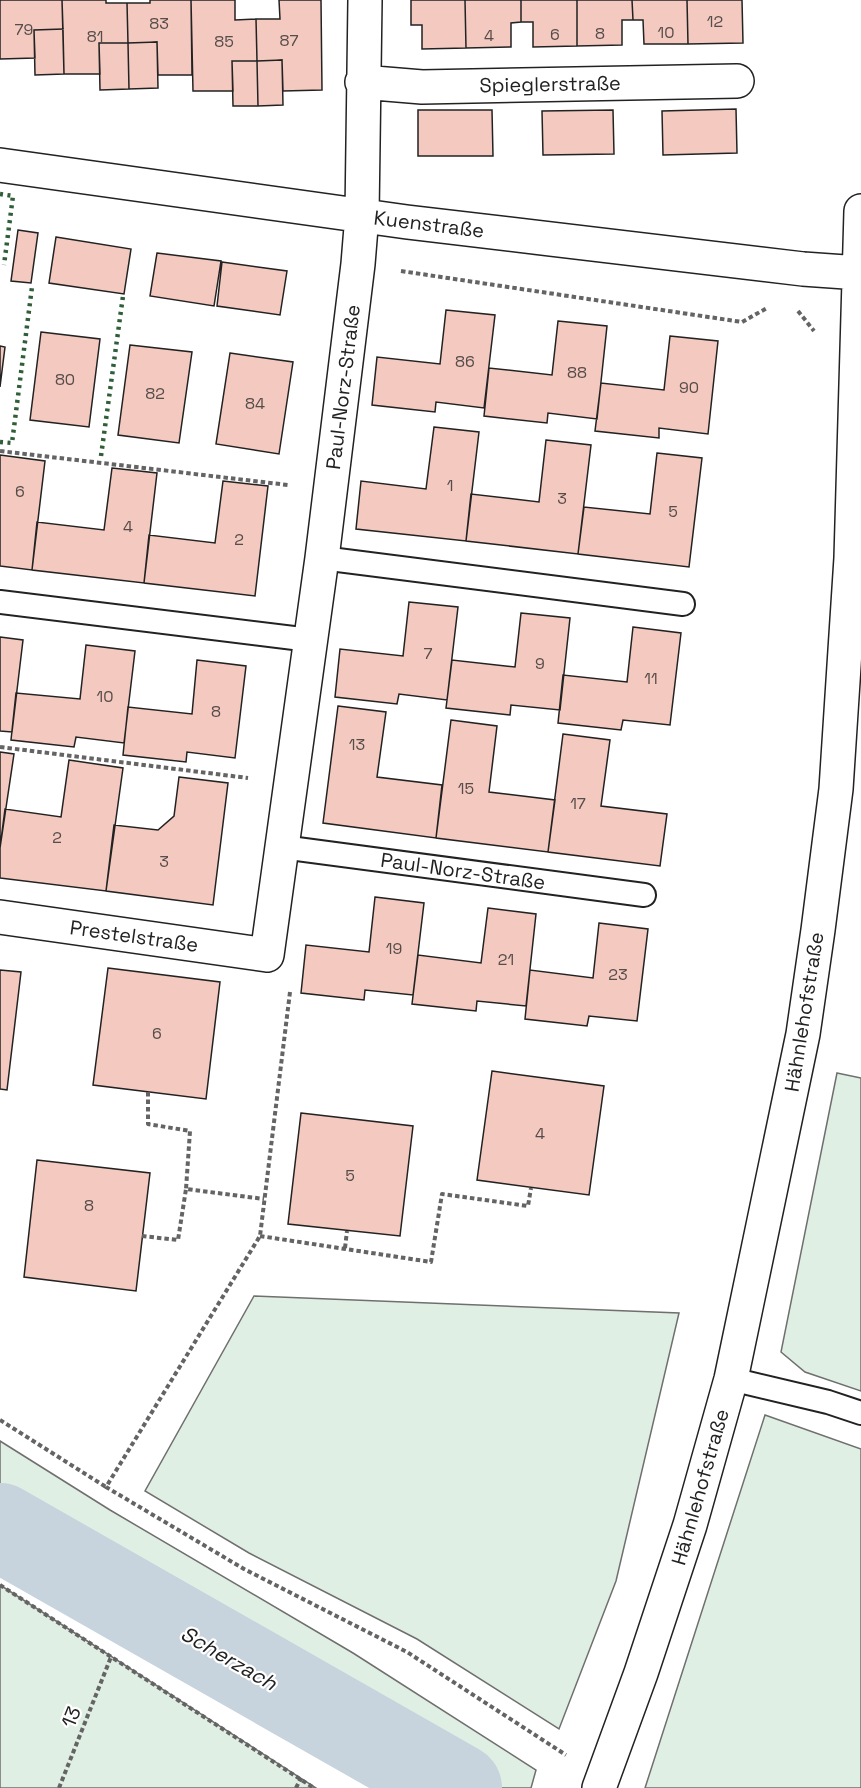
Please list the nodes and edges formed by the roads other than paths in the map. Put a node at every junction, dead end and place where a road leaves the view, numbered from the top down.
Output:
1 (364, 0) edge
2 (737, 81) dead end
3 (363, 82) junction
4 (0, 165) edge
5 (861, 211) edge
6 (362, 215) junction
7 (860, 273) edge
8 (322, 558) junction
9 (0, 602) edge
10 (683, 604) dead end
11 (310, 640) junction
12 (282, 847) junction
13 (644, 895) dead end
14 (0, 917) edge
15 (267, 955) joint
16 (731, 1379) junction
17 (861, 1413) edge
18 (599, 1788) edge

1 - 3 street
2 - 3 street, Spieglerstraße
3 - 6 street
4 - 6 street, Kuenstraße
5 - 7 street, Hähnlehofstraße
6 - 7 street, Kuenstraße
6 - 8 street, Paul-Norz-Straße
7 - 16 street, Hähnlehofstraße
8 - 10 lane
8 - 11 street, Paul-Norz-Straße
9 - 11 lane
11 - 12 street, Paul-Norz-Straße
12 - 13 lane, Paul-Norz-Straße
12 - 15 street, Paul-Norz-Straße
14 - 15 street, Prestelstraße
16 - 17 lane
16 - 18 street, Hähnlehofstraße

